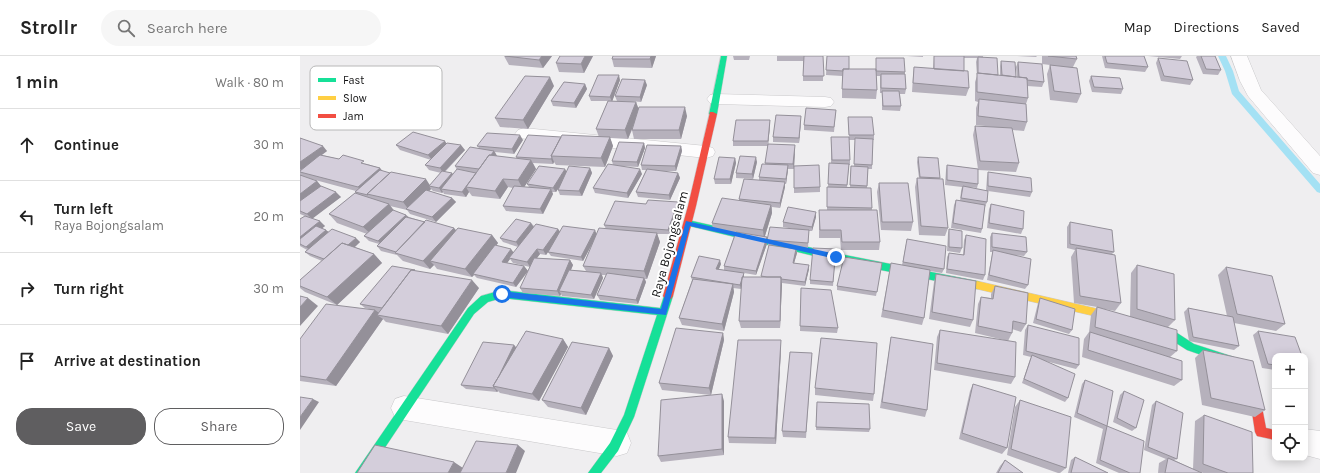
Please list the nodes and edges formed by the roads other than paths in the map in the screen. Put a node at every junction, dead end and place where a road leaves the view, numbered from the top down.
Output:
1 (724, 56) edge
2 (1239, 56) edge
3 (716, 99) junction
4 (825, 102) dead end
5 (524, 134) edge
6 (706, 152) junction
7 (1320, 168) edge
8 (688, 223) junction
9 (663, 312) junction
10 (1235, 362) edge
11 (1251, 374) edge
12 (404, 408) junction
13 (1272, 434) edge
14 (617, 443) junction
15 (1308, 443) edge
16 (1320, 445) edge
17 (361, 473) edge
18 (594, 473) edge

1 - 3 street, Raya Bojongsalam
2 - 7 street
3 - 4 street
3 - 6 street, Raya Bojongsalam
5 - 6 street
6 - 8 street, Raya Bojongsalam
8 - 9 street, Raya Bojongsalam
8 - 10 street
9 - 12 street
9 - 14 street, Raya Bojongsalam
11 - 13 street
12 - 14 street
12 - 17 street
14 - 18 street, Raya Bojongsalam
15 - 16 street

